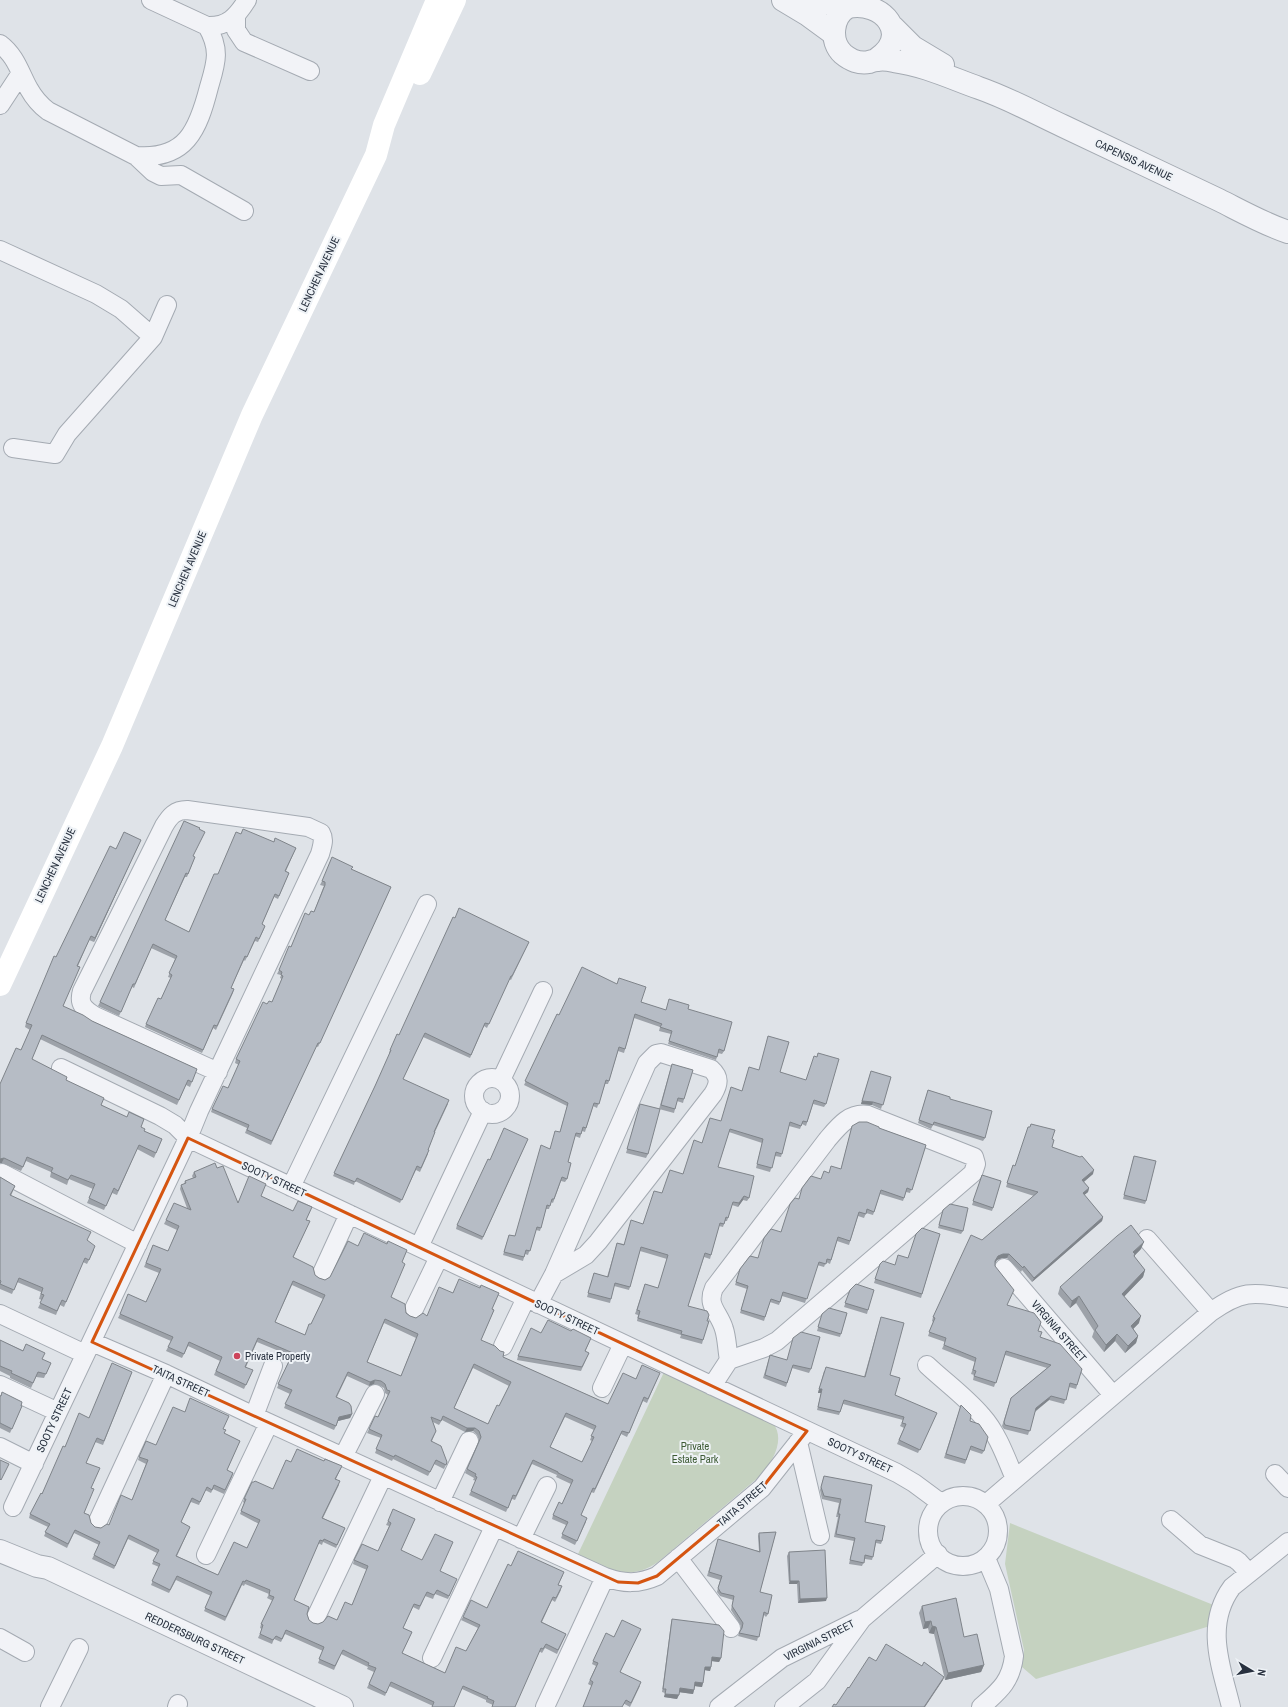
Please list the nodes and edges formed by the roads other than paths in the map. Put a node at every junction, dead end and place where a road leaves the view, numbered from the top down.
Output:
1 (151, 0) edge
2 (247, 0) edge
3 (437, 0) edge
4 (455, 0) edge
5 (783, 0) edge
6 (814, 0) edge
7 (846, 8) junction
8 (236, 16) junction
9 (207, 26) junction
10 (893, 27) junction
11 (834, 34) junction
12 (244, 42) junction
13 (0, 44) edge
14 (216, 59) junction
15 (877, 60) junction
16 (310, 71) dead end
17 (21, 72) junction
18 (985, 90) junction
19 (0, 105) edge
20 (176, 148) junction
21 (376, 155) junction
22 (136, 156) junction
23 (181, 175) junction
24 (244, 211) dead end
25 (1286, 232) edge
26 (0, 250) edge
27 (167, 305) dead end
28 (153, 337) junction
29 (13, 448) dead end
30 (427, 904) dead end
31 (0, 985) edge
32 (543, 991) dead end
33 (61, 1068) dead end
34 (218, 1072) junction
35 (188, 1138) junction
36 (2, 1174) dead end
37 (291, 1187) junction
38 (349, 1214) junction
39 (1147, 1239) dead end
40 (138, 1244) junction
41 (419, 1247) junction
42 (440, 1257) junction
43 (1004, 1268) dead end
44 (322, 1273) dead end
45 (554, 1274) junction
46 (1045, 1298) dead end
47 (1288, 1298) edge
48 (532, 1301) junction
49 (412, 1310) dead end
50 (1211, 1312) junction
51 (0, 1314) edge
52 (624, 1344) junction
53 (503, 1346) dead end
54 (88, 1348) junction
55 (729, 1360) junction
56 (273, 1366) dead end
57 (927, 1366) dead end
58 (166, 1374) junction
59 (0, 1385) edge
60 (712, 1386) junction
61 (602, 1388) dead end
62 (1117, 1392) junction
63 (375, 1394) dead end
64 (58, 1412) junction
65 (261, 1420) junction
66 (802, 1436) junction
67 (469, 1441) dead end
68 (0, 1447) edge
69 (342, 1457) junction
70 (34, 1464) junction
71 (1275, 1474) dead end
72 (383, 1476) junction
73 (1015, 1479) junction
74 (547, 1486) dead end
75 (1288, 1488) edge
76 (440, 1502) junction
77 (941, 1503) junction
78 (986, 1504) junction
79 (13, 1507) dead end
80 (1171, 1520) dead end
81 (98, 1521) dead end
82 (494, 1526) junction
83 (820, 1536) dead end
84 (521, 1539) junction
85 (0, 1541) edge
86 (1288, 1542) edge
87 (0, 1551) edge
88 (938, 1554) junction
89 (206, 1555) dead end
90 (678, 1558) junction
91 (986, 1558) junction
92 (48, 1568) junction
93 (1249, 1573) junction
94 (605, 1578) junction
95 (316, 1617) dead end
96 (862, 1619) junction
97 (731, 1628) dead end
98 (0, 1638) edge
99 (79, 1648) dead end
100 (25, 1652) dead end
101 (432, 1658) dead end
102 (730, 1704) edge
103 (50, 1707) edge
104 (342, 1707) edge
105 (545, 1707) edge
106 (784, 1707) edge
107 (981, 1707) edge
108 (1231, 1707) edge

1 - 9 street
2 - 8 street
3 - 21 main road, LENCHEN AVENUE
4 - 21 main road, LENCHEN AVENUE
5 - 11 street
6 - 7 street
7 - 10 street
7 - 11 street
8 - 9 street
8 - 12 street
9 - 14 street
10 - 15 street
10 - 18 street, CAPENSIS AVENUE
11 - 15 street
12 - 14 street
12 - 16 street
13 - 17 street
14 - 20 street
15 - 18 street, CAPENSIS AVENUE
17 - 19 street
17 - 22 street
18 - 25 street, CAPENSIS AVENUE
20 - 22 street
20 - 23 street
21 - 31 main road, LENCHEN AVENUE
22 - 23 street
23 - 24 street
26 - 28 street
27 - 28 street
28 - 29 street
30 - 37 street
32 - 41 street
33 - 35 street, SOOTY STREET
34 - 34 street
34 - 35 street
35 - 37 street, SOOTY STREET
35 - 40 street, SOOTY STREET
36 - 40 street
37 - 38 street, SOOTY STREET
38 - 41 street, SOOTY STREET
38 - 44 street
39 - 50 street
40 - 54 street, SOOTY STREET
41 - 42 street, SOOTY STREET
42 - 48 street, SOOTY STREET
42 - 49 street
43 - 62 street, VIRGINIA STREET
45 - 45 street
45 - 48 street
46 - 62 street, VIRGINIA STREET
47 - 50 street
48 - 52 street, SOOTY STREET
48 - 53 street
50 - 62 street
51 - 54 street
52 - 60 street, SOOTY STREET
52 - 61 street
54 - 58 street, TAITA STREET
54 - 64 street, SOOTY STREET
55 - 55 street
55 - 60 street
56 - 65 street
57 - 73 street
58 - 65 street, TAITA STREET
58 - 81 street
59 - 64 street
60 - 66 street, SOOTY STREET
62 - 73 street
63 - 69 street
64 - 70 street, SOOTY STREET
65 - 69 street, TAITA STREET
65 - 89 street
66 - 77 street, SOOTY STREET
66 - 83 street
66 - 90 street, TAITA STREET
67 - 76 street
68 - 70 street, SOOTY STREET
69 - 72 street, TAITA STREET
70 - 79 street, SOOTY STREET
71 - 75 street
72 - 76 street, TAITA STREET
72 - 95 street
73 - 78 street
74 - 84 street
76 - 82 street, TAITA STREET
77 - 78 street
77 - 88 street
78 - 91 street
80 - 93 street
82 - 84 street, TAITA STREET
82 - 101 street
84 - 94 street, TAITA STREET
85 - 92 street, REDDERSBURG STREET
86 - 93 street
87 - 92 street, REDDERSBURG STREET
88 - 91 street
88 - 96 street, VIRGINIA STREET
90 - 94 street, TAITA STREET
90 - 97 street
91 - 107 street
92 - 104 street, REDDERSBURG STREET
93 - 108 street
94 - 105 street
96 - 102 street, VIRGINIA STREET
96 - 106 street, VIRGINIA STREET
98 - 100 street
99 - 103 street

